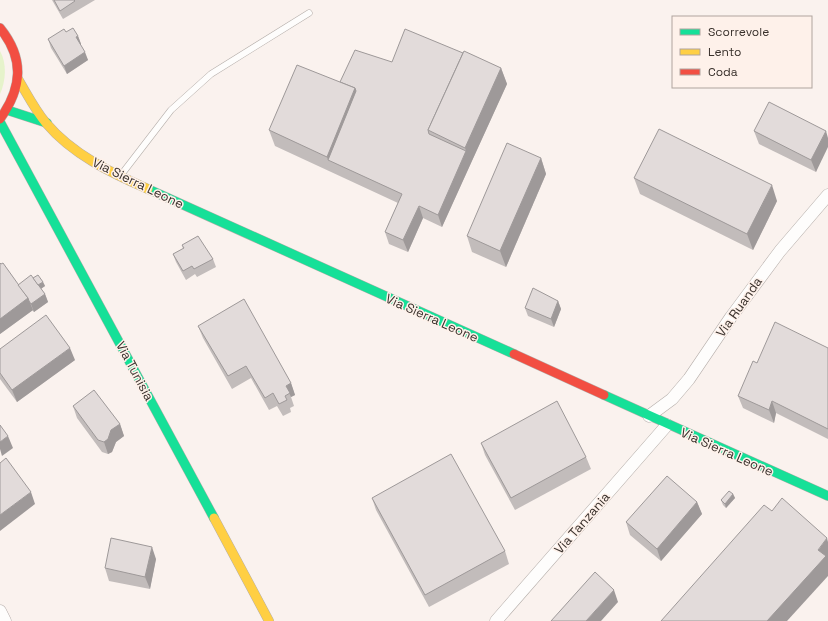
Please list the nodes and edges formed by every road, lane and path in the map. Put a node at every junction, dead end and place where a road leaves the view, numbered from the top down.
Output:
1 (309, 13) dead end
2 (0, 28) edge
3 (18, 79) junction
4 (7, 110) junction
5 (0, 120) edge
6 (47, 123) junction
7 (120, 177) junction
8 (828, 195) edge
9 (649, 416) junction
10 (667, 425) junction
11 (828, 496) edge
12 (0, 610) edge
13 (4, 621) edge
14 (269, 621) edge
15 (496, 621) edge

1 - 7 lane
2 - 3 street
3 - 4 street
3 - 6 street, Via Sierra Leone
4 - 5 street
4 - 6 street, Via Sierra Leone
5 - 14 street, Via Tunisia
6 - 7 street, Via Sierra Leone
7 - 9 street, Via Sierra Leone
8 - 9 street, Via Ruanda
9 - 10 street, Via Sierra Leone
10 - 11 street, Via Sierra Leone
10 - 15 street, Via Tanzania
12 - 13 street

